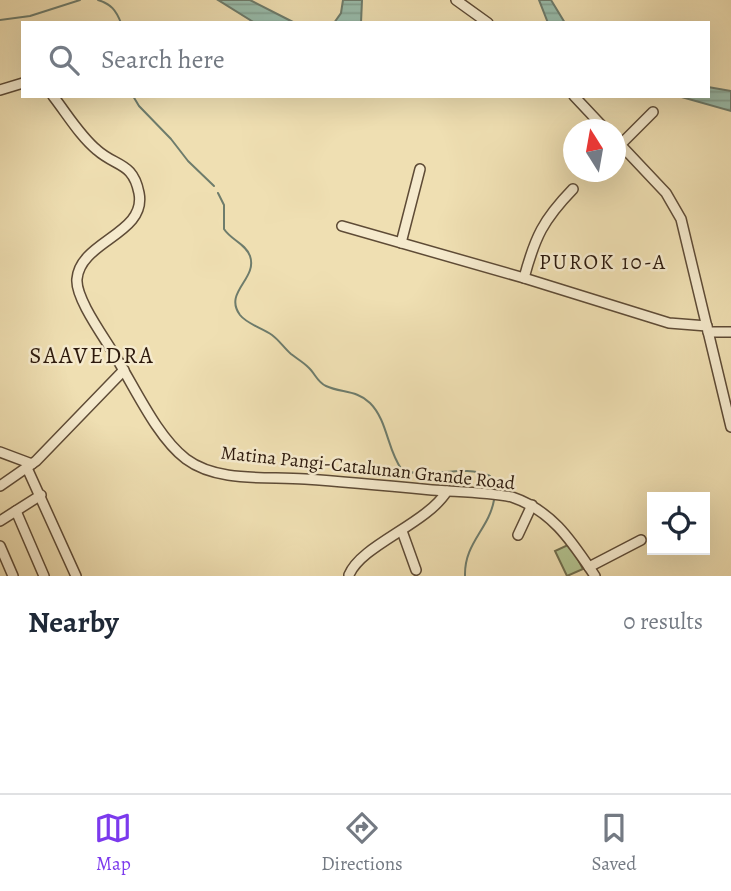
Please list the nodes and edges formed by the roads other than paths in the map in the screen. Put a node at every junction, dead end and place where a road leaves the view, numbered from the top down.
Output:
1 (456, 0) edge
2 (485, 21) edge
3 (21, 84) edge
4 (0, 90) edge
5 (55, 98) edge
6 (576, 98) edge
7 (653, 112) dead end
8 (596, 119) edge
9 (626, 136) edge
10 (626, 151) edge
11 (420, 169) dead end
12 (573, 189) dead end
13 (342, 226) dead end
14 (401, 243) junction
15 (524, 278) junction
16 (708, 329) junction
17 (731, 332) edge
18 (124, 370) junction
19 (731, 427) edge
20 (0, 452) edge
21 (30, 466) junction
22 (0, 486) edge
23 (447, 491) junction
24 (41, 495) junction
25 (532, 505) junction
26 (16, 511) junction
27 (0, 521) edge
28 (402, 531) junction
29 (518, 535) dead end
30 (641, 540) dead end
31 (1, 550) edge
32 (415, 570) dead end
33 (592, 572) edge
34 (349, 575) edge
35 (13, 576) edge
36 (44, 576) edge
37 (76, 576) edge

1 - 2 street
3 - 4 street
5 - 18 street, Matina Pangi-Catalunan Grande Road
6 - 8 street
7 - 9 street
10 - 16 street
11 - 14 street
12 - 15 street
13 - 14 street
14 - 15 street
15 - 16 street
16 - 17 street
16 - 19 street
18 - 21 street
18 - 23 street, Matina Pangi-Catalunan Grande Road
20 - 21 street
21 - 22 street
21 - 24 street
23 - 25 street, Matina Pangi-Catalunan Grande Road
23 - 28 street
24 - 26 street
24 - 37 street
25 - 29 street
25 - 33 street, Matina Pangi-Catalunan Grande Road
26 - 27 street
26 - 36 street
28 - 32 street
28 - 34 street
30 - 33 street
31 - 35 street

